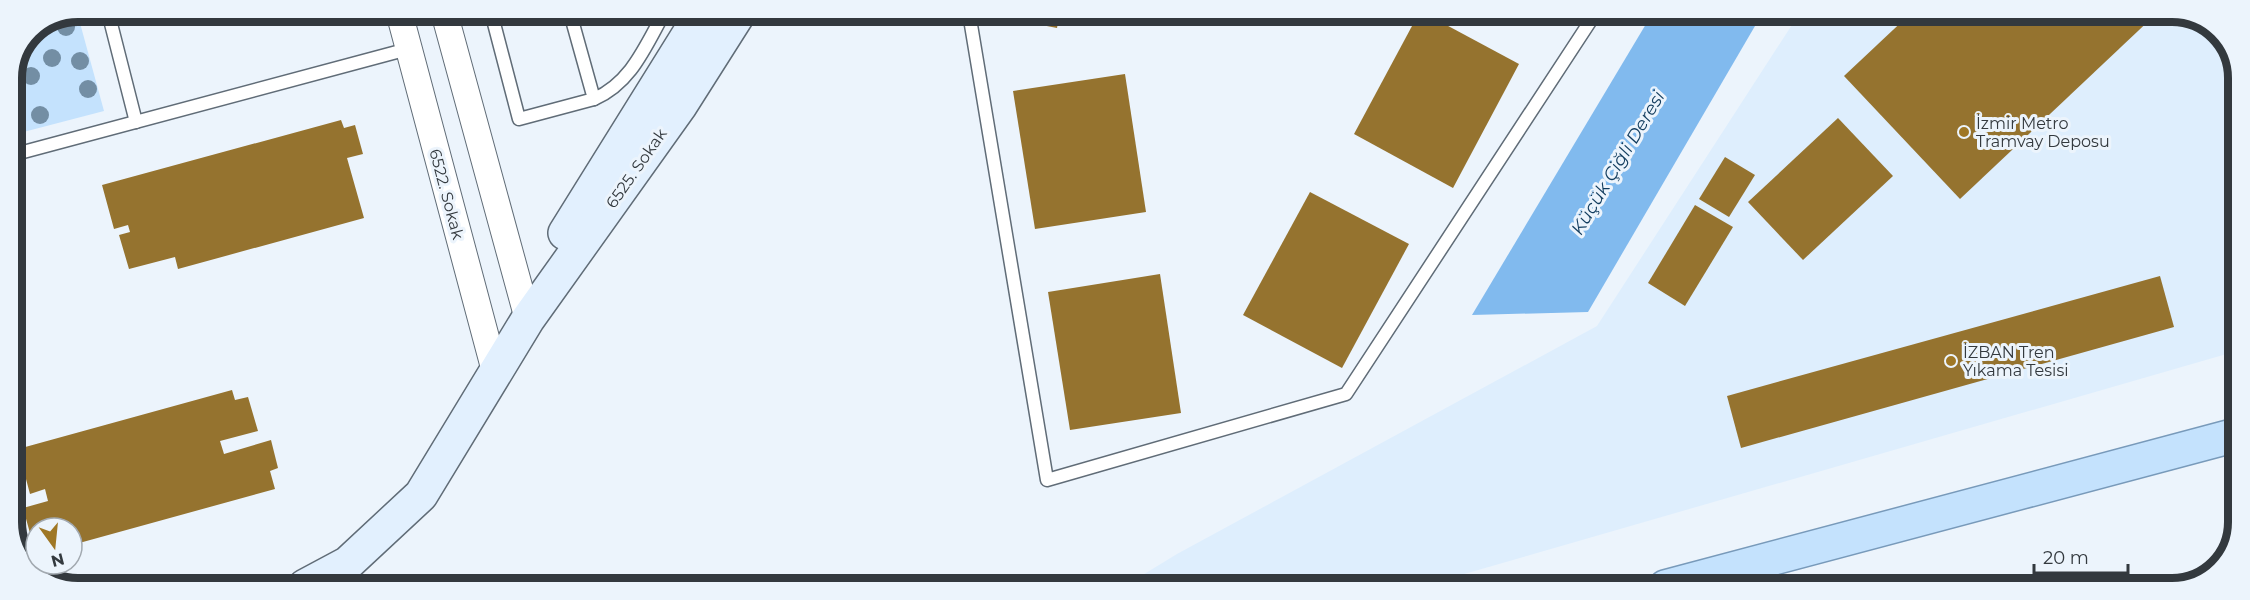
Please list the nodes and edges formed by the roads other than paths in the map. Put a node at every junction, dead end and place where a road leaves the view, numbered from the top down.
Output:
1 (111, 22) edge
2 (401, 22) edge
3 (447, 22) edge
4 (494, 22) edge
5 (573, 22) edge
6 (659, 22) edge
7 (696, 22) edge
8 (733, 22) edge
9 (971, 22) edge
10 (1590, 22) edge
11 (408, 49) junction
12 (594, 99) junction
13 (136, 122) junction
14 (22, 152) edge
15 (528, 319) junction
16 (496, 375) junction
17 (2228, 437) edge
18 (319, 578) edge
19 (1702, 578) edge

1 - 13 lane
2 - 11 street, 6522. Sokak
3 - 15 street
4 - 12 lane
5 - 12 lane
6 - 12 lane
7 - 15 street, 6525. Sokak
8 - 15 street, 6525. Sokak
9 - 10 lane
11 - 13 lane
11 - 16 street, 6522. Sokak
13 - 14 lane
15 - 16 street, 6525. Sokak
16 - 18 street, 6525. Sokak
17 - 19 main road

